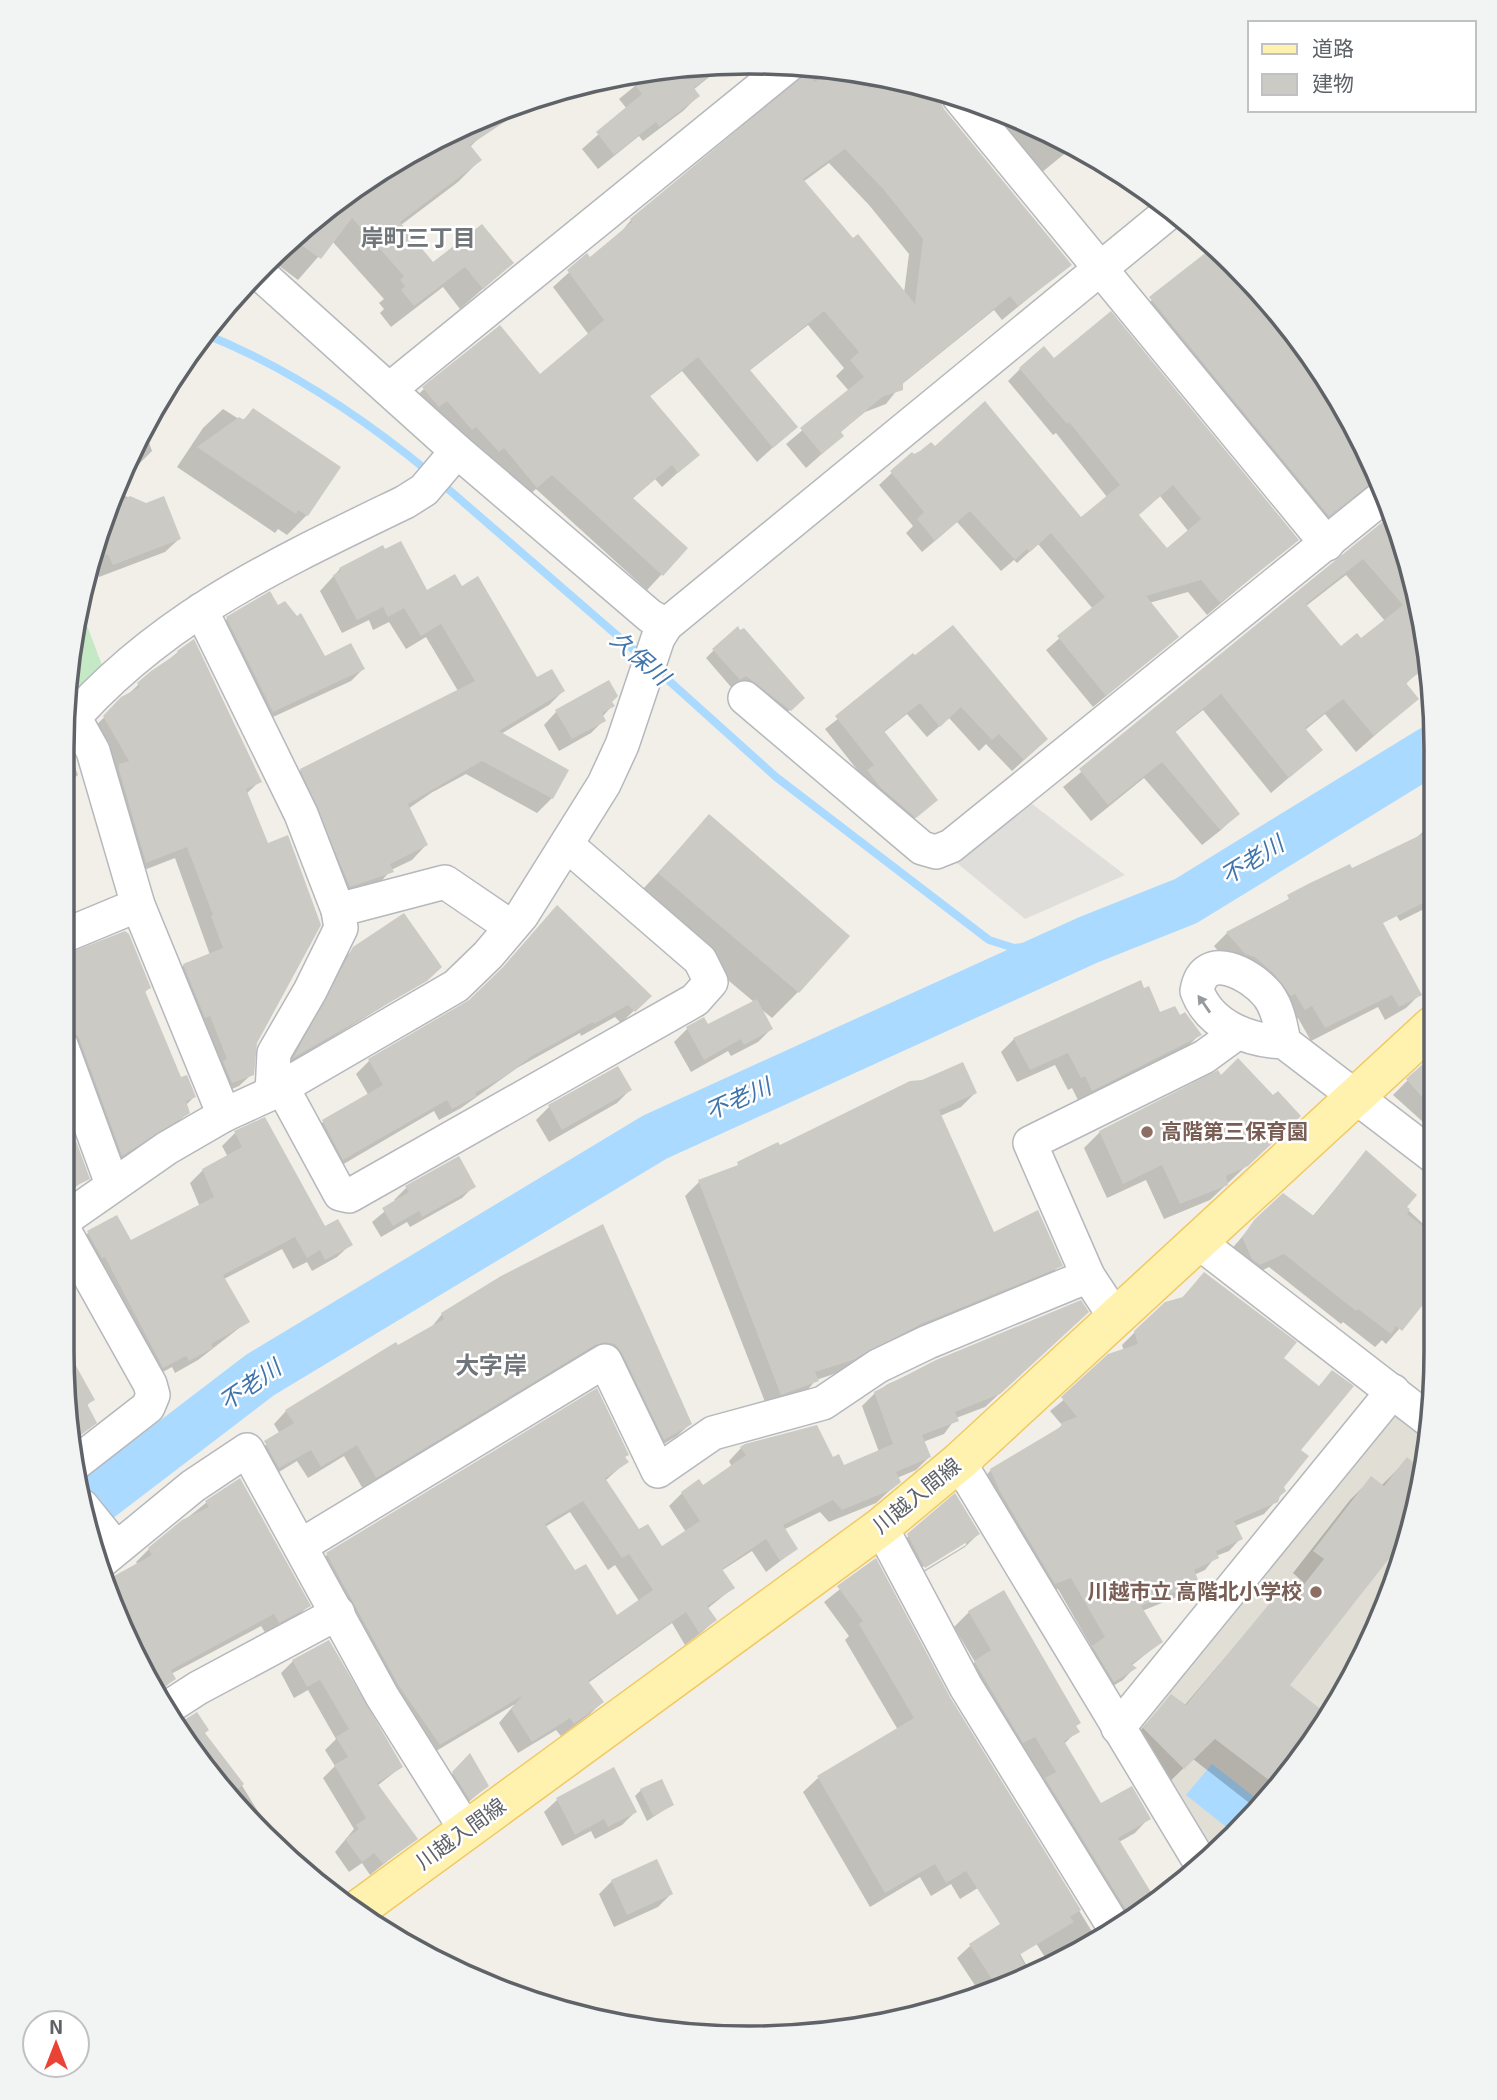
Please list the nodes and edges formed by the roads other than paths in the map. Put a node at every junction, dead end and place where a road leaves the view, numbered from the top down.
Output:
1 (776, 75) edge
2 (971, 111) edge
3 (1164, 217) edge
4 (1100, 268) junction
5 (265, 278) edge
6 (390, 389) junction
7 (452, 456) junction
8 (1377, 502) edge
9 (1327, 544) junction
10 (201, 610) junction
11 (662, 632) junction
12 (745, 698) dead end
13 (75, 716) edge
14 (74, 730) edge
15 (567, 845) junction
16 (138, 905) junction
17 (338, 910) junction
18 (511, 927) junction
19 (74, 932) edge
20 (1237, 1033) junction
21 (1424, 1033) edge
22 (1284, 1042) junction
23 (74, 1080) edge
24 (277, 1090) junction
25 (1357, 1096) junction
26 (224, 1115) junction
27 (1424, 1149) edge
28 (112, 1184) junction
29 (74, 1214) edge
30 (1197, 1241) junction
31 (74, 1247) edge
32 (1088, 1276) junction
33 (1115, 1317) junction
34 (1393, 1391) junction
35 (1420, 1413) edge
36 (82, 1458) edge
37 (959, 1462) junction
38 (881, 1527) junction
39 (302, 1545) junction
40 (107, 1556) edge
41 (338, 1612) junction
42 (173, 1704) edge
43 (1118, 1728) junction
44 (466, 1830) junction
45 (1197, 1857) edge
46 (363, 1905) edge
47 (1110, 1921) edge

1 - 6 street
2 - 4 street
3 - 4 street
4 - 9 street
4 - 11 street
5 - 6 street
6 - 7 street
7 - 10 street
7 - 11 street
8 - 9 street
9 - 12 street
10 - 13 street
10 - 17 street
11 - 15 street
14 - 16 street
15 - 18 street
15 - 24 street
16 - 19 street
16 - 26 street
17 - 18 street
17 - 24 street
18 - 24 street
20 - 22 street
20 -> 22 street
20 - 32 street
21 - 25 main road, 川越入間線
22 - 25 street
23 - 28 street
24 - 26 street
25 - 27 street
25 - 30 main road, 川越入間線
26 - 28 street
28 - 29 street
30 - 33 main road, 川越入間線
30 - 34 street
31 - 36 street
32 - 33 street
32 - 39 street
33 - 37 main road, 川越入間線
34 - 35 street
34 - 43 street
37 - 38 main road, 川越入間線
37 - 43 street
38 - 44 main road, 川越入間線
38 - 47 street
39 - 40 street
39 - 41 street
41 - 42 street
41 - 44 street
43 - 45 street
44 - 46 main road, 川越入間線

